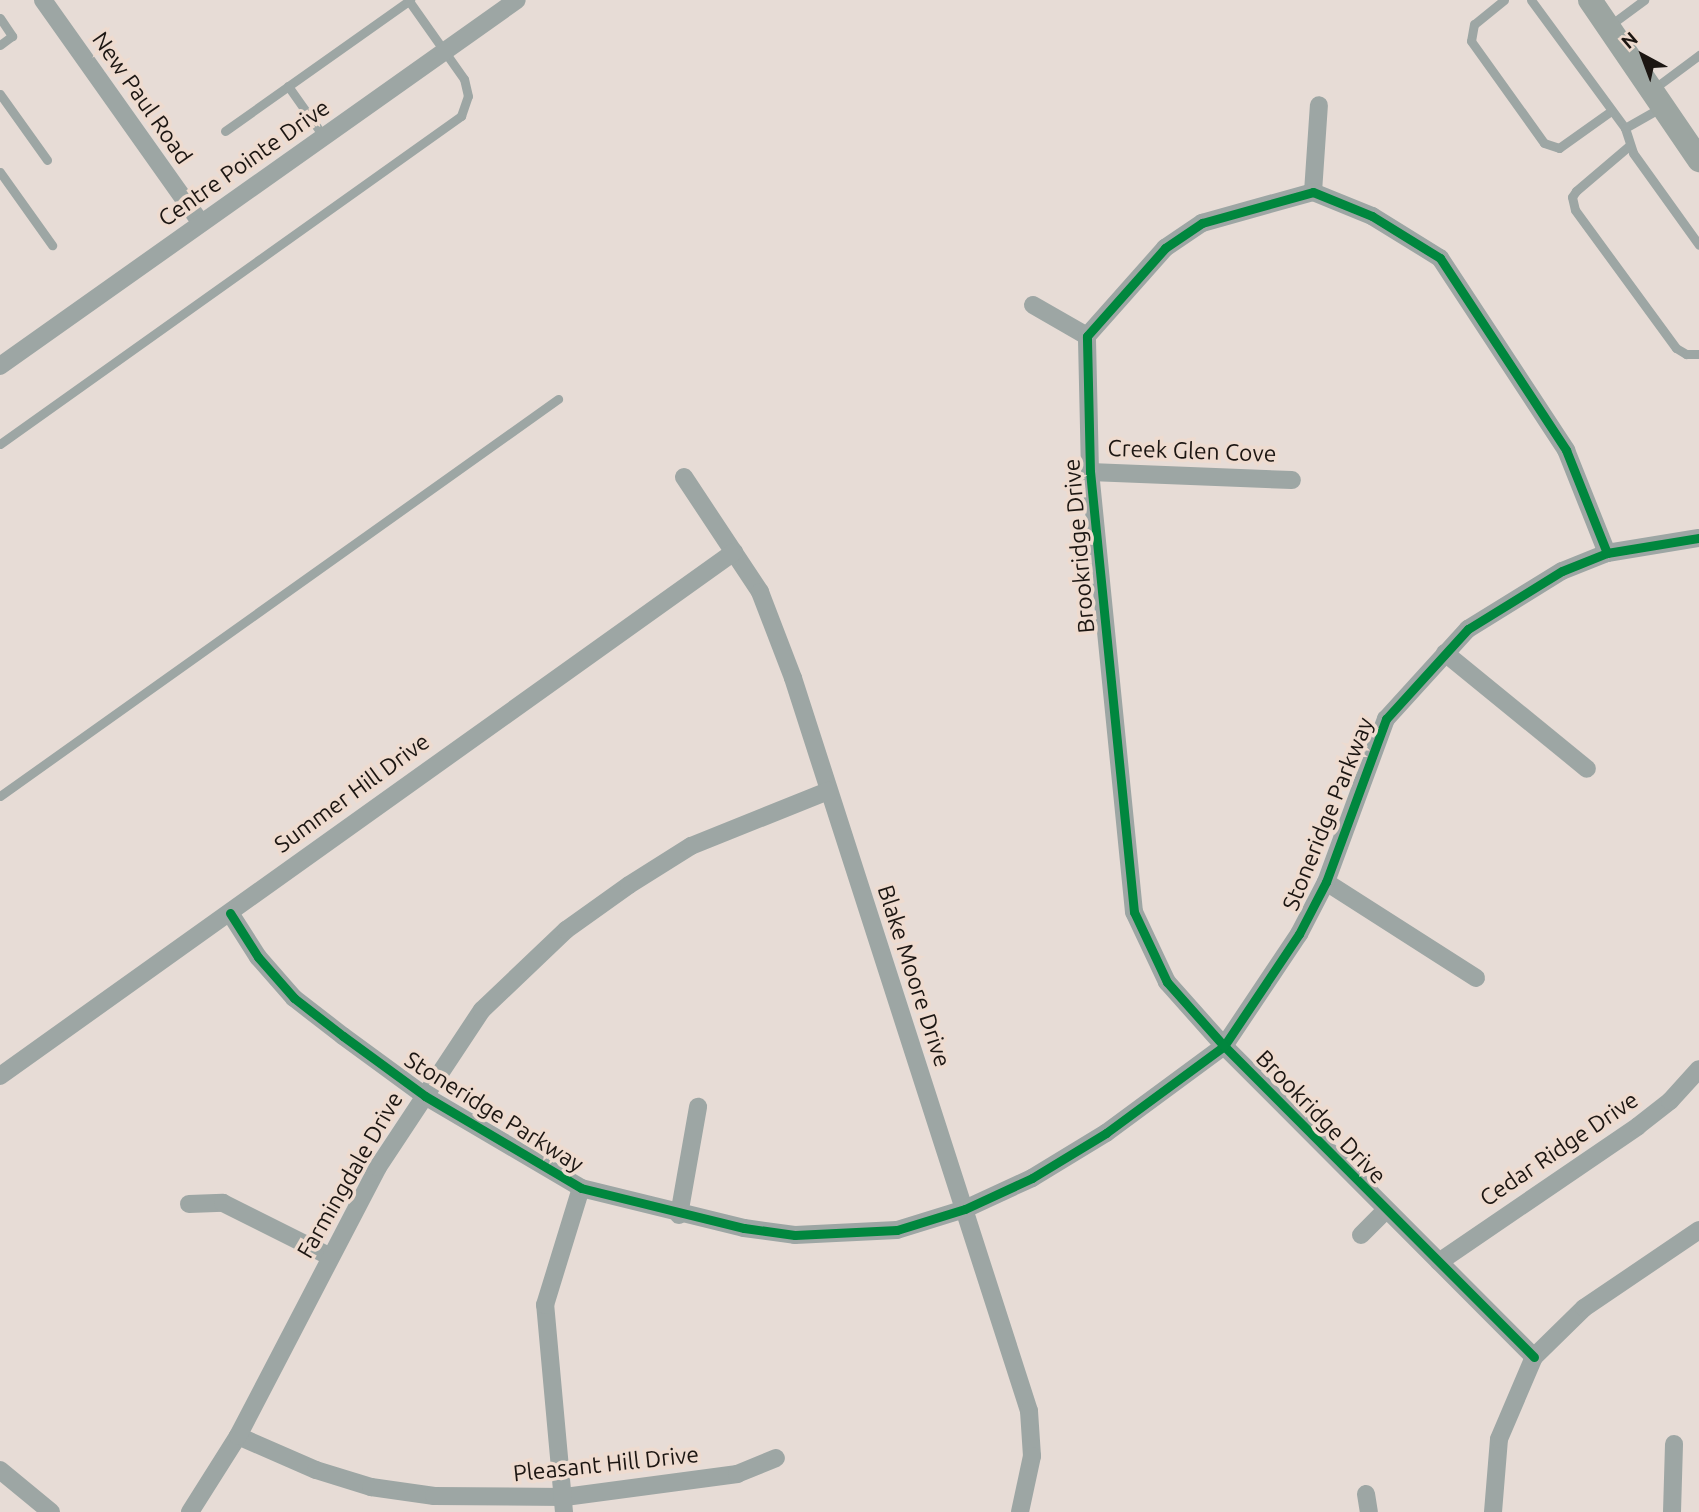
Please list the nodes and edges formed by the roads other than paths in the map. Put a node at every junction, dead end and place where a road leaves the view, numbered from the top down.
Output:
1 (43, 0) edge
2 (410, 0) edge
3 (517, 0) edge
4 (1504, 0) edge
5 (1531, 0) edge
6 (1590, 0) edge
7 (1644, 0) edge
8 (0, 18) edge
9 (1608, 27) junction
10 (0, 45) edge
11 (446, 51) junction
12 (1699, 55) edge
13 (288, 86) junction
14 (0, 94) edge
15 (1656, 99) junction
16 (1319, 105) dead end
17 (1611, 111) junction
18 (1625, 128) junction
19 (225, 131) dead end
20 (324, 137) junction
21 (1630, 145) junction
22 (47, 160) dead end
23 (1699, 160) edge
24 (0, 172) edge
25 (1313, 192) junction
26 (201, 223) junction
27 (52, 245) dead end
28 (1699, 245) edge
29 (1033, 305) dead end
30 (1087, 336) junction
31 (1699, 354) edge
32 (0, 366) edge
33 (558, 399) dead end
34 (0, 444) edge
35 (1090, 472) junction
36 (684, 477) dead end
37 (1292, 480) dead end
38 (1699, 538) edge
39 (734, 552) junction
40 (1607, 553) junction
41 (1445, 653) junction
42 (1587, 769) dead end
43 (828, 791) junction
44 (0, 796) edge
45 (1326, 882) junction
46 (230, 913) junction
47 (1476, 978) dead end
48 (1224, 1046) junction
49 (1699, 1069) edge
50 (0, 1076) edge
51 (425, 1096) junction
52 (698, 1107) dead end
53 (581, 1188) junction
54 (189, 1204) dead end
55 (965, 1209) junction
56 (1385, 1211) junction
57 (679, 1215) junction
58 (1699, 1230) edge
59 (1361, 1235) dead end
60 (329, 1256) junction
61 (1439, 1262) junction
62 (1534, 1357) junction
63 (238, 1436) junction
64 (1674, 1444) dead end
65 (776, 1458) dead end
66 (0, 1470) edge
67 (564, 1504) edge
68 (51, 1512) edge
69 (190, 1512) edge
70 (1020, 1512) edge
71 (1493, 1512) edge
72 (1672, 1512) edge

1 - 26 street, New Paul Road
2 - 11 lane
2 - 13 lane
3 - 11 street, Centre Pointe Drive
4 - 17 lane
5 - 17 lane
6 - 9 main road
7 - 9 lane
8 - 10 lane
9 - 15 main road
11 - 20 street, Centre Pointe Drive
11 - 34 lane
12 - 15 lane
13 - 19 lane
13 - 20 lane
14 - 22 lane
15 - 18 lane
15 - 23 main road
16 - 25 street
17 - 18 lane
18 - 21 lane
20 - 26 street, Centre Pointe Drive
21 - 28 lane
21 - 31 lane
24 - 27 lane
25 - 30 street
25 - 40 street
26 - 32 street, Centre Pointe Drive
29 - 30 street
30 - 35 street, Brookridge Drive
33 - 44 lane
35 - 37 street, Creek Glen Cove
35 - 48 street, Brookridge Drive
36 - 39 street, Blake Moore Drive
38 - 40 street, Stoneridge Parkway
39 - 43 street, Blake Moore Drive
39 - 46 street, Summer Hill Drive
40 - 41 street, Stoneridge Parkway
41 - 42 street
41 - 45 street, Stoneridge Parkway
43 - 51 street, Farmingdale Drive
43 - 55 street, Blake Moore Drive
45 - 47 street
45 - 48 street, Stoneridge Parkway
46 - 50 street, Summer Hill Drive
46 - 51 street, Stoneridge Parkway
48 - 55 street, Stoneridge Parkway
48 - 56 street, Brookridge Drive
49 - 61 street, Cedar Ridge Drive
51 - 53 street, Stoneridge Parkway
51 - 60 street, Farmingdale Drive
52 - 57 street
53 - 57 street, Stoneridge Parkway
53 - 67 street
54 - 60 street
55 - 57 street, Stoneridge Parkway
55 - 70 street, Blake Moore Drive
56 - 59 street
56 - 61 street, Brookridge Drive
58 - 62 street
60 - 63 street, Farmingdale Drive
61 - 62 street, Brookridge Drive
62 - 71 street
63 - 67 street, Pleasant Hill Drive
63 - 69 street, Farmingdale Drive
64 - 72 street
65 - 67 street, Pleasant Hill Drive
66 - 68 street

